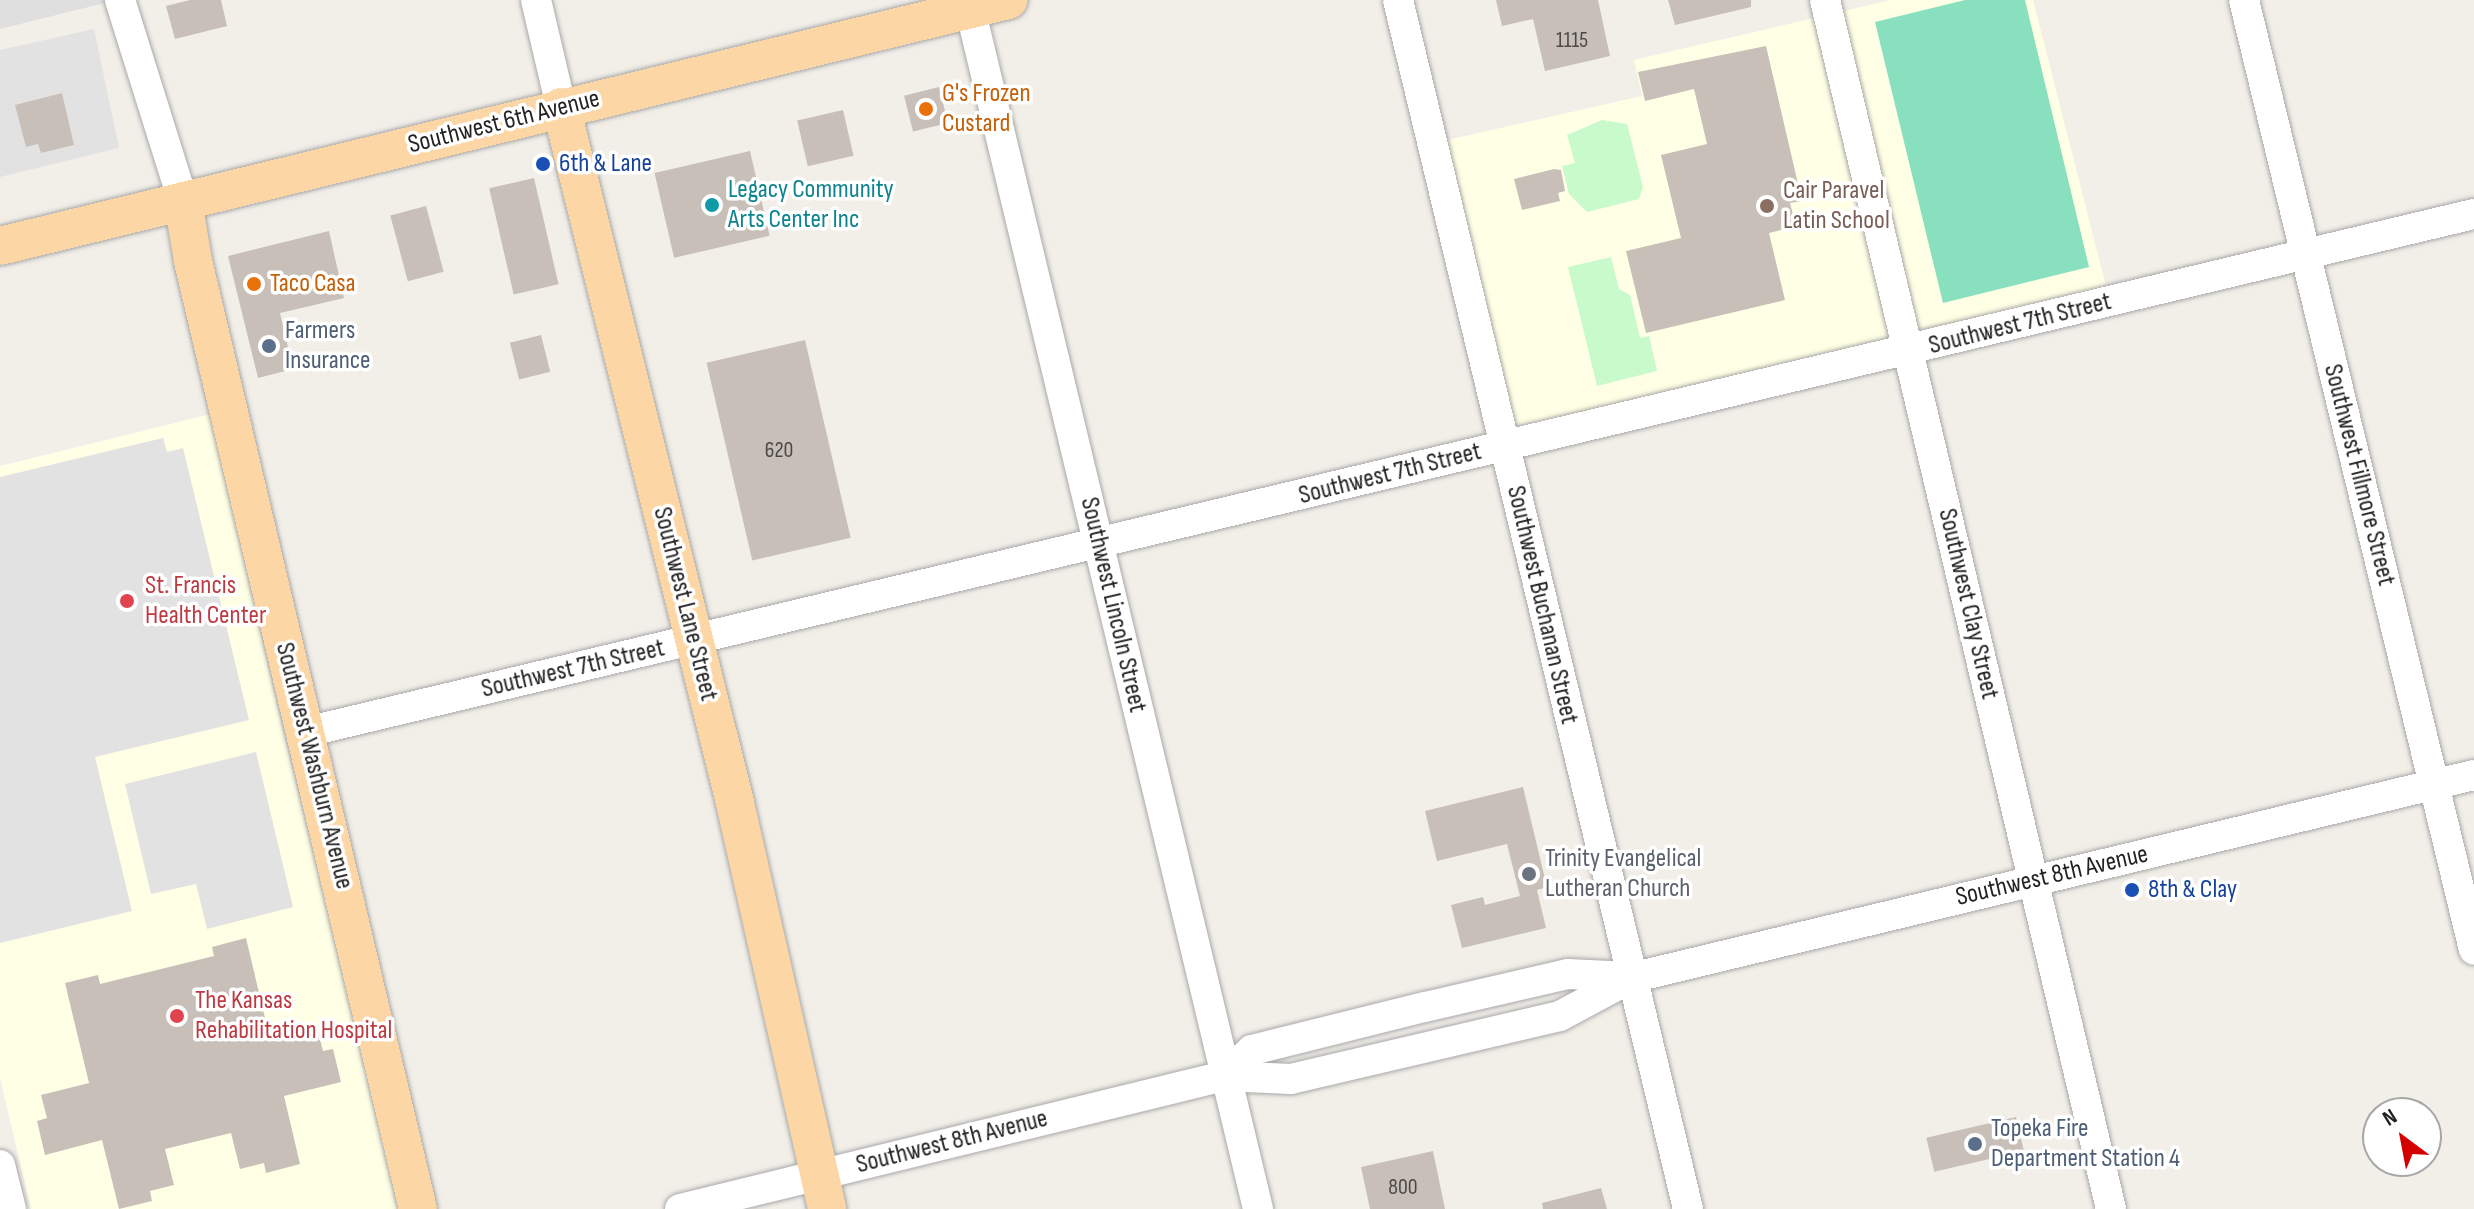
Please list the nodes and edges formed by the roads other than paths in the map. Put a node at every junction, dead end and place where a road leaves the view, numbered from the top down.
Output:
1 (120, 0) edge
2 (536, 0) edge
3 (1008, 0) edge
4 (1398, 0) edge
5 (1825, 0) edge
6 (2244, 0) edge
7 (969, 4) edge
8 (561, 107) junction
9 (183, 201) junction
10 (2474, 214) edge
11 (0, 246) edge
12 (2306, 254) junction
13 (1909, 351) junction
14 (1506, 446) junction
15 (1099, 545) junction
16 (695, 640) junction
17 (306, 732) junction
18 (2474, 775) edge
19 (2434, 785) junction
20 (2034, 881) junction
21 (2474, 950) edge
22 (1631, 978) junction
23 (1224, 1076) junction
24 (0, 1165) edge
25 (823, 1192) edge
26 (11, 1209) edge
27 (418, 1209) edge
28 (680, 1209) edge
29 (1258, 1209) edge
30 (1688, 1209) edge
31 (2111, 1209) edge

1 - 9 street, Southwest Washburn Avenue
2 - 8 street, Southwest Lane Street
3 - 7 main road, Southwest 6th Avenue
4 - 14 street, Southwest Buchanan Street
5 - 13 street, Southwest Clay Street
6 - 12 street, Southwest Fillmore Street
7 - 8 main road, Southwest 6th Avenue
7 - 15 street, Southwest Lincoln Street
8 - 9 main road, Southwest 6th Avenue
8 - 16 main road, Southwest Lane Street
9 - 11 main road, Southwest 6th Avenue
9 - 17 main road, Southwest Washburn Avenue
10 - 12 street, Southwest 7th Street
12 - 13 street, Southwest 7th Street
12 - 19 street, Southwest Fillmore Street
13 - 14 street, Southwest 7th Street
13 - 20 street, Southwest Clay Street
14 - 15 street, Southwest 7th Street
14 - 22 street, Southwest Buchanan Street
15 - 16 street, Southwest 7th Street
15 - 23 street, Southwest Lincoln Street
16 - 17 street, Southwest 7th Street
16 - 25 main road, Southwest Lane Street
17 - 27 main road, Southwest Washburn Avenue
18 - 19 street, Southwest 8th Avenue
19 - 20 street, Southwest 8th Avenue
19 - 21 street, Southwest Fillmore Street
20 - 22 street, Southwest 8th Avenue
20 - 31 street, Southwest Clay Street
22 - 23 street, Southwest 8th Avenue
22 - 30 street, Southwest Buchanan Street
23 - 25 street, Southwest 8th Avenue
23 - 29 street, Southwest Lincoln Street
24 - 26 street
25 - 28 street, Southwest 8th Avenue

